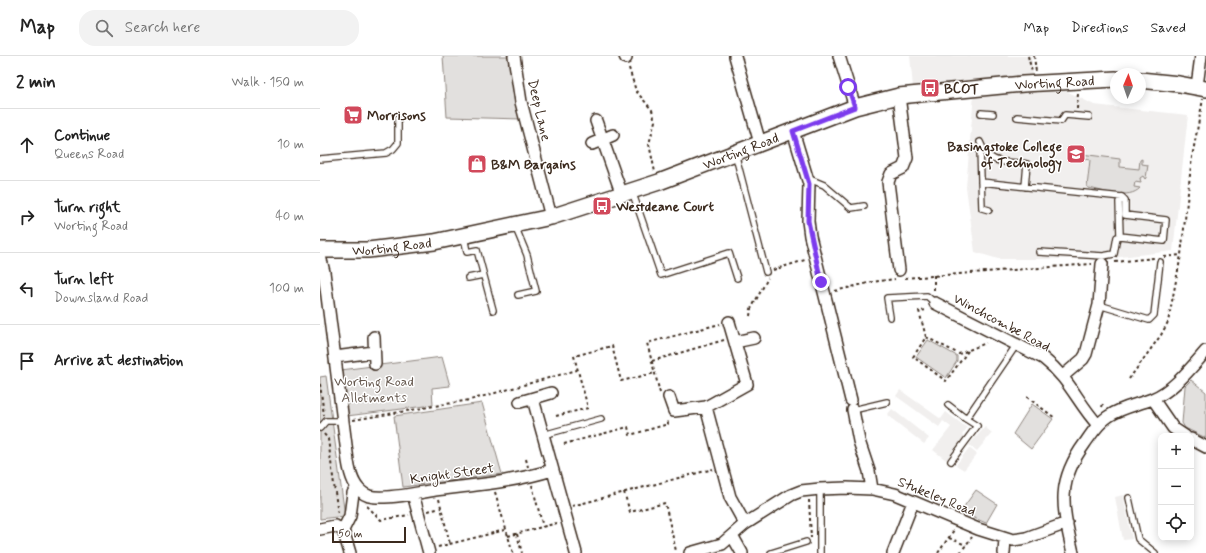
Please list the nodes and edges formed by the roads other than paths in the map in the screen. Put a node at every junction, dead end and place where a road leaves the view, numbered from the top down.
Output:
1 (514, 56) edge
2 (735, 56) edge
3 (839, 56) edge
4 (1201, 56) edge
5 (1110, 79) edge
6 (1146, 81) edge
7 (1202, 90) edge
8 (899, 96) junction
9 (855, 107) junction
10 (981, 113) dead end
11 (993, 114) dead end
12 (1089, 116) dead end
13 (1017, 117) dead end
14 (398, 118) dead end
15 (596, 121) dead end
16 (793, 131) junction
17 (613, 135) dead end
18 (603, 140) junction
19 (592, 144) dead end
20 (760, 144) junction
21 (735, 153) junction
22 (320, 159) edge
23 (806, 178) junction
24 (982, 182) junction
25 (1025, 186) junction
26 (627, 193) junction
27 (1122, 197) junction
28 (864, 206) dead end
29 (989, 210) dead end
30 (551, 217) junction
31 (515, 225) junction
32 (464, 236) junction
33 (1120, 236) junction
34 (320, 250) edge
35 (1039, 252) dead end
36 (320, 256) edge
37 (1160, 262) dead end
38 (1102, 264) road end
39 (766, 272) road end
40 (483, 274) junction
41 (899, 276) road end
42 (468, 278) dead end
43 (737, 278) dead end
44 (518, 295) dead end
45 (1099, 305) junction
46 (932, 306) joint
47 (493, 310) dead end
48 (890, 317) dead end
49 (726, 322) road end
50 (326, 330) edge
51 (374, 337) dead end
52 (754, 338) dead end
53 (734, 340) junction
54 (1017, 344) junction
55 (1206, 351) edge
56 (374, 352) junction
57 (335, 357) junction
58 (375, 364) dead end
59 (1063, 376) junction
60 (551, 393) dead end
61 (665, 396) road end
62 (533, 399) junction
63 (1153, 399) junction
64 (520, 402) dead end
65 (887, 402) dead end
66 (852, 405) junction
67 (948, 405) dead end
68 (706, 407) junction
69 (601, 419) dead end
70 (966, 419) junction
71 (343, 421) junction
72 (1098, 425) junction
73 (320, 428) edge
74 (1180, 433) edge
75 (543, 435) junction
76 (1194, 441) edge
77 (1206, 447) edge
78 (951, 461) dead end
79 (552, 470) junction
80 (820, 489) junction
81 (872, 489) junction
82 (355, 491) junction
83 (413, 494) junction
84 (1129, 498) dead end
85 (913, 502) junction
86 (1067, 523) junction
87 (745, 524) junction
88 (320, 529) edge
89 (343, 530) junction
90 (733, 537) junction
91 (1005, 539) junction
92 (806, 542) dead end
93 (429, 551) edge
94 (350, 553) edge
95 (576, 553) edge
96 (690, 553) edge
97 (742, 553) edge
98 (771, 553) edge
99 (820, 553) edge
100 (893, 553) edge
101 (1004, 553) edge
102 (1073, 553) edge
103 (1155, 553) edge

1 - 30 street, Deep Lane
2 - 20 street
3 - 9 street
4 - 7 street
5 - 8 street, Worting Road
6 - 7 street
8 - 9 street, Worting Road
8 - 41 street
9 - 16 street, Worting Road
10 - 11 lane
12 - 13 lane
14 - 22 lane
15 - 18 street
16 - 20 street, Worting Road
16 - 23 street
17 - 18 street
18 - 19 street
18 - 26 street
20 - 21 street, Worting Road
21 - 26 street, Worting Road
21 - 39 lane
23 - 28 lane
23 - 66 street
24 - 25 lane
24 - 25 lane
24 - 29 lane
25 - 27 lane
26 - 30 street, Worting Road
26 - 43 lane
27 - 33 lane
27 - 33 lane
30 - 31 street, Worting Road
31 - 32 street, Worting Road
31 - 44 lane
32 - 34 street, Worting Road
32 - 40 lane
33 - 35 lane
36 - 50 street
37 - 45 lane
38 - 45 street
40 - 42 lane
40 - 47 lane
45 - 59 street
46 - 48 lane
46 - 54 street, Winchcombe Road
49 - 53 street
50 - 57 street
51 - 56 street
52 - 53 street
53 - 68 street
54 - 59 street, Winchcombe Road
54 - 70 lane
55 - 63 street
56 - 57 street
56 - 58 street
57 - 71 street
59 - 72 street, Winchcombe Road
60 - 62 street
61 - 68 street
62 - 64 street
62 - 75 street
63 - 72 street
63 - 74 street
65 - 66 lane
66 - 81 street
67 - 70 lane
68 - 87 street
69 - 75 lane
70 - 78 lane
71 - 73 lane
71 - 82 street
72 - 86 street
75 - 79 street
76 - 77 street
79 - 83 street, Knight Street
79 - 95 street
80 - 81 street, Stukeley Road
80 - 87 street, Stukeley Road
80 - 99 lane
81 - 85 street, Stukeley Road
82 - 83 street, Knight Street
82 - 89 street
83 - 93 street
84 - 103 lane
85 - 91 street, Stukeley Road
85 - 100 street
86 - 91 street, Stukeley Road
86 - 102 street
87 - 90 street, Stukeley Road
88 - 89 street
89 - 94 street
90 - 96 street, Stukeley Road
90 - 97 street
91 - 101 street
92 - 98 lane

